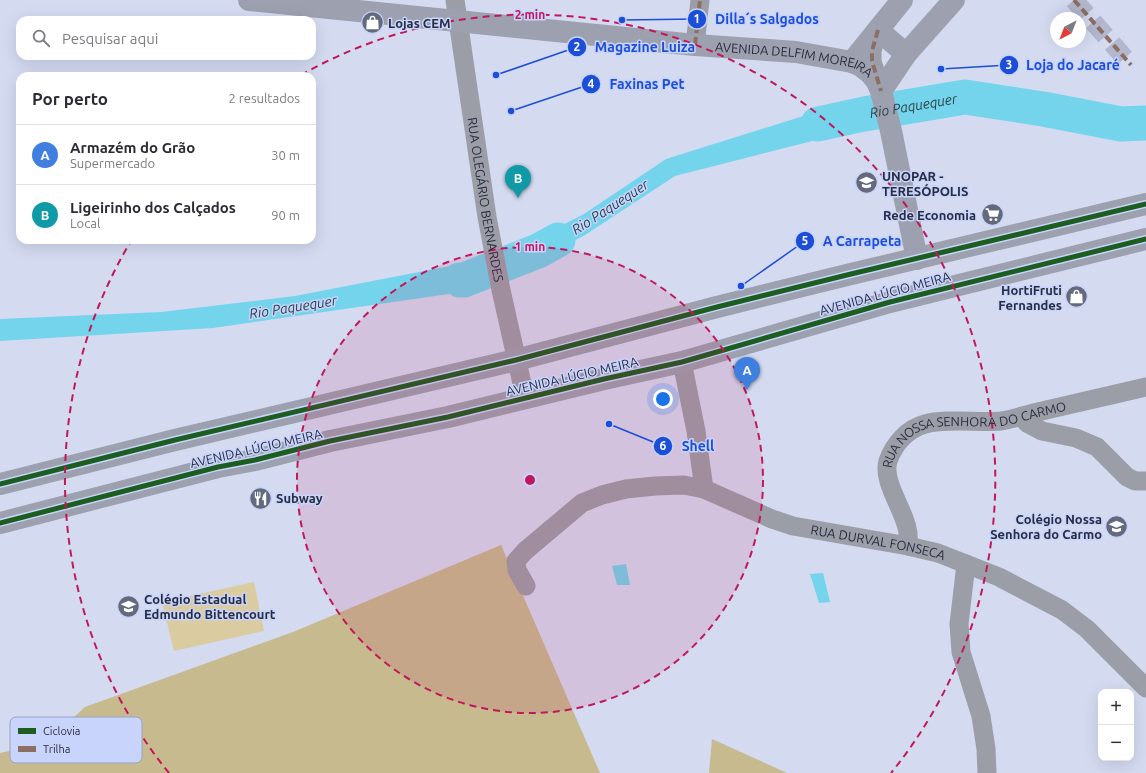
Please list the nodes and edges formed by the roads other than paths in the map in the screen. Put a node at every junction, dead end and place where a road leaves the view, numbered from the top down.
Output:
1 (249, 0) edge
2 (700, 0) edge
3 (902, 0) edge
4 (954, 0) edge
5 (457, 10) edge
6 (878, 30) junction
7 (695, 45) junction
8 (906, 54) junction
9 (852, 62) junction
10 (882, 96) junction
11 (1146, 204) edge
12 (1146, 239) edge
13 (917, 259) junction
14 (516, 360) junction
15 (682, 362) junction
16 (1146, 387) edge
17 (525, 397) junction
18 (1022, 416) junction
19 (1146, 481) edge
20 (0, 484) edge
21 (704, 489) junction
22 (0, 523) edge
23 (908, 546) junction
24 (966, 564) junction
25 (526, 586) dead end
26 (1146, 688) edge
27 (987, 773) edge

1 - 5 main road, AVENIDA DELFIM MOREIRA
2 - 7 street
3 - 6 main road
4 - 8 main road
5 - 7 main road, AVENIDA DELFIM MOREIRA
5 - 14 street, RUA OLEGÁRIO BERNARDES
6 - 8 main road
6 - 9 main road
6 - 10 street
7 - 9 main road, AVENIDA DELFIM MOREIRA
8 - 10 main road
9 - 10 main road, AVENIDA DELFIM MOREIRA
10 - 13 main road, AVENIDA DELFIM MOREIRA
11 - 13 main road, AVENIDA LÚCIO MEIRA
12 - 15 main road, AVENIDA LÚCIO MEIRA
13 - 14 main road, AVENIDA LÚCIO MEIRA
14 - 17 street, RUA OLEGÁRIO BERNARDES
14 - 20 main road, AVENIDA LÚCIO MEIRA
15 - 17 main road, AVENIDA LÚCIO MEIRA
15 - 21 street
16 - 18 street, RUA NOSSA SENHORA DO CARMO
17 - 22 main road, AVENIDA LÚCIO MEIRA
18 - 19 street
18 - 23 street, RUA NOSSA SENHORA DO CARMO
21 - 23 street, RUA DURVAL FONSECA
21 - 25 street, RUA DURVAL FONSECA
23 - 24 street, RUA DURVAL FONSECA
24 - 26 street, RUA DURVAL FONSECA
24 - 27 street

